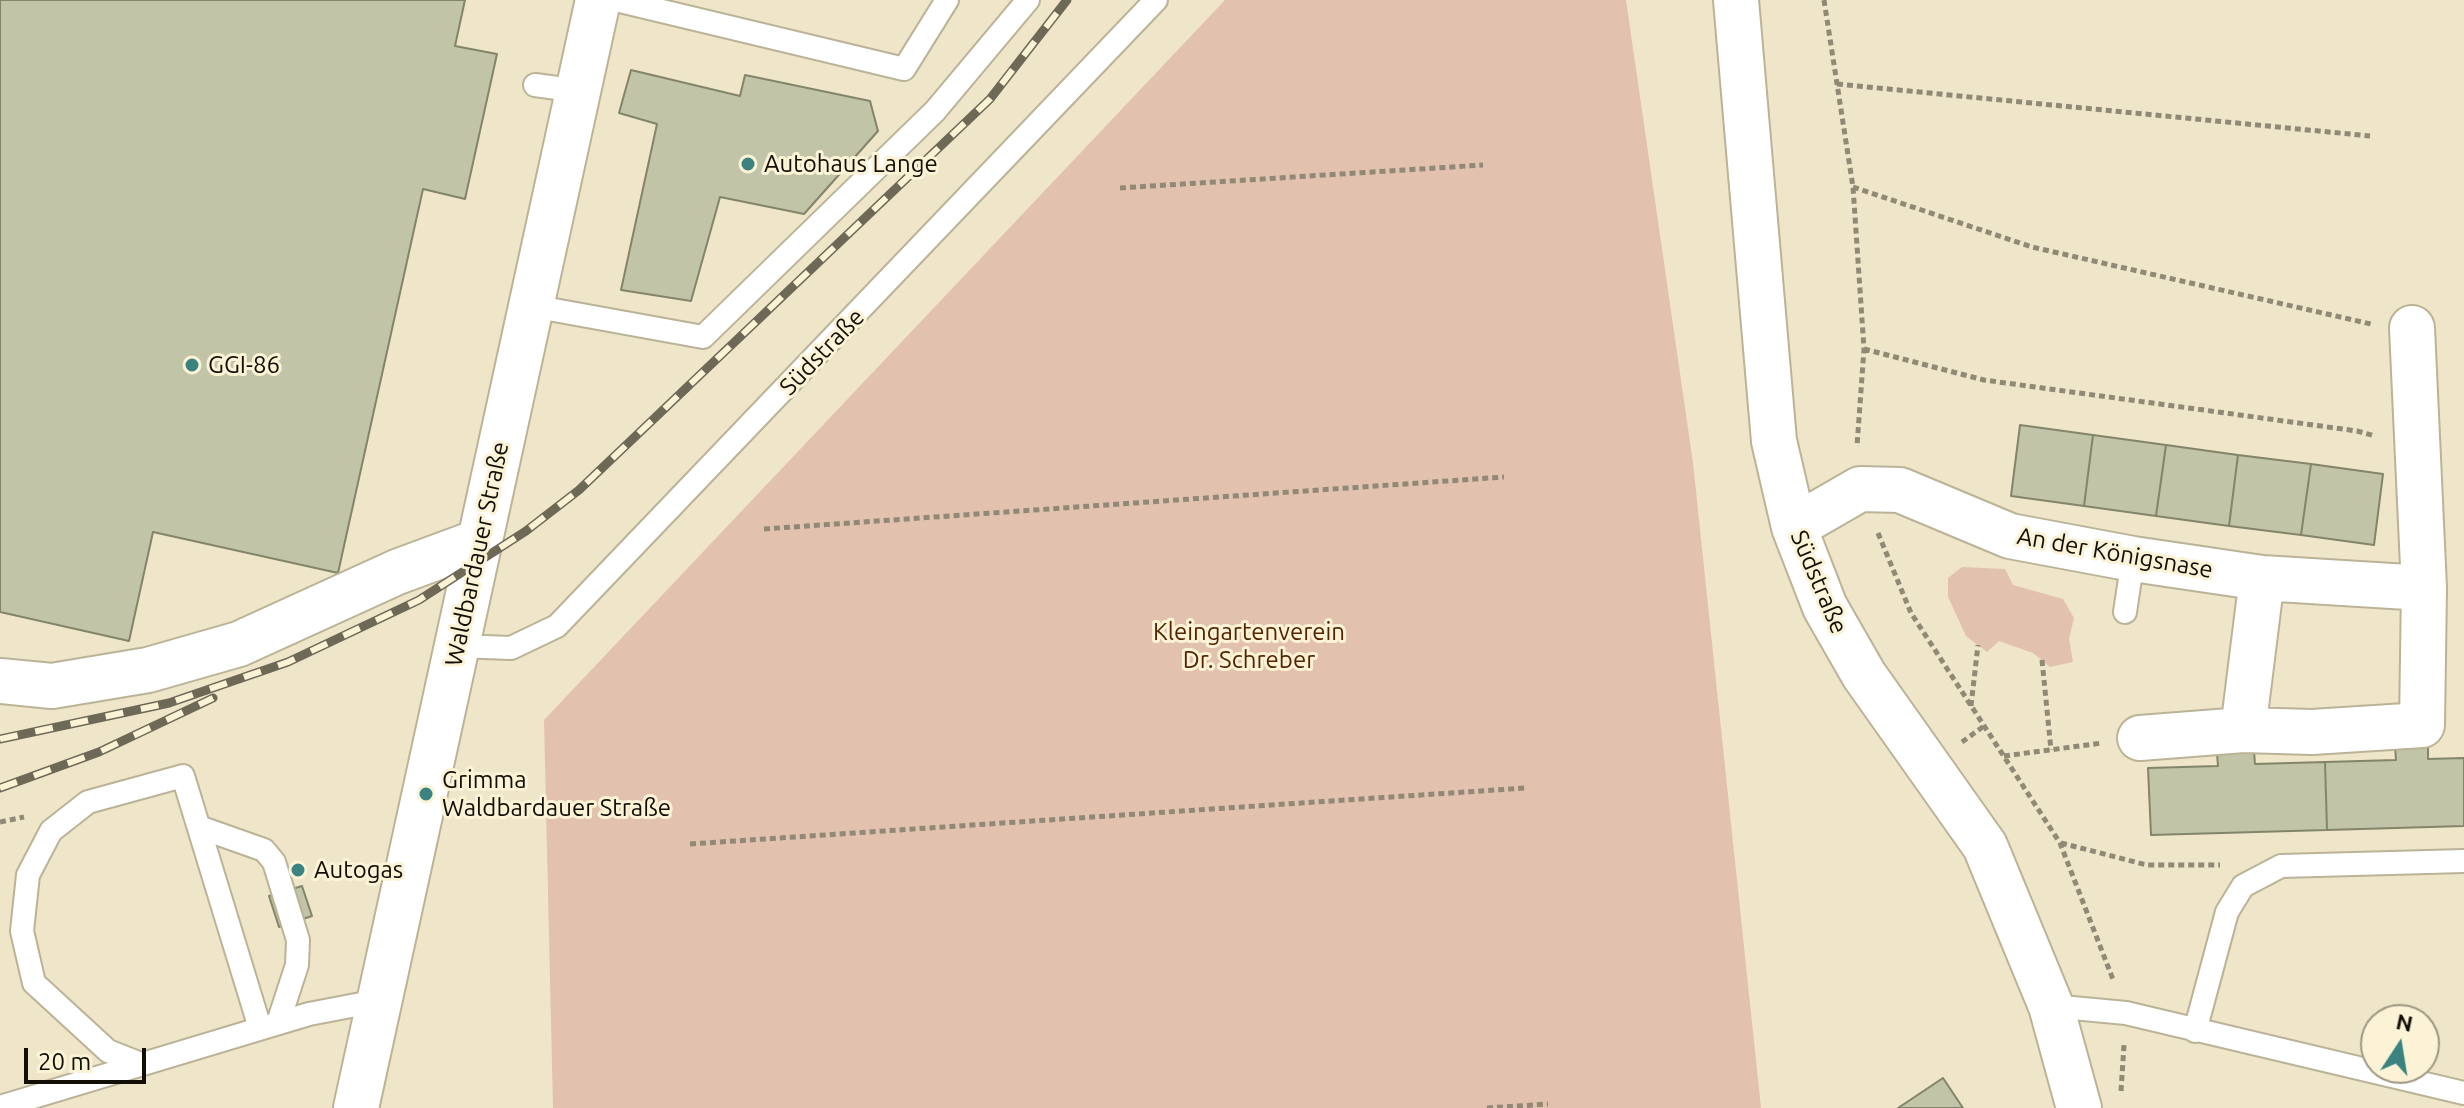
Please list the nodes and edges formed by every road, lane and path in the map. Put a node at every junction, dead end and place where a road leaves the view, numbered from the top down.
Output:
1 (598, 0) edge
2 (616, 0) edge
3 (947, 0) edge
4 (1028, 0) edge
5 (1156, 0) edge
6 (1736, 0) edge
7 (1824, 0) edge
8 (1837, 84) junction
9 (535, 85) dead end
10 (579, 91) junction
11 (2370, 136) dead end
12 (1483, 165) dead end
13 (1853, 187) junction
14 (1120, 188) dead end
15 (532, 306) junction
16 (2394, 327) joint
17 (1864, 349) junction
18 (2417, 450) junction
19 (1504, 477) dead end
20 (1860, 489) junction
21 (1794, 527) junction
22 (764, 529) dead end
23 (478, 542) junction
24 (2133, 559) junction
25 (2262, 578) junction
26 (2424, 588) junction
27 (2125, 612) dead end
28 (1978, 645) dead end
29 (457, 646) junction
30 (2042, 660) dead end
31 (0, 681) edge
32 (1971, 706) junction
33 (2243, 730) junction
34 (2140, 738) joint
35 (2051, 750) junction
36 (2004, 756) junction
37 (1525, 788) dead end
38 (199, 827) junction
39 (2060, 843) junction
40 (690, 844) dead end
41 (2464, 861) edge
42 (2281, 866) junction
43 (382, 1000) junction
44 (2051, 1006) junction
45 (2126, 1013) junction
46 (269, 1026) junction
47 (2195, 1031) junction
48 (141, 1064) junction
49 (2121, 1092) dead end
50 (2464, 1093) edge
51 (1548, 1104) dead end
52 (0, 1107) edge
53 (356, 1108) edge
54 (1487, 1108) edge
55 (2079, 1108) edge

1 - 10 street, Waldbardauer Straße
2 - 3 lane
4 - 15 lane
5 - 29 lane, Südstraße
6 - 21 street, Südstraße
7 - 8 path
8 - 11 path
8 - 13 path
9 - 10 lane
10 - 15 street, Waldbardauer Straße
12 - 14 path
13 - 16 path
13 - 17 path
15 - 23 street, Waldbardauer Straße
16 - 18 street
17 - 18 path
17 - 20 path
18 - 26 street
19 - 22 path
20 - 21 street
20 - 24 street, An der Königsnase
20 - 32 path
21 - 44 street, Südstraße
23 - 29 street, Waldbardauer Straße
23 - 31 street
24 - 25 street, An der Königsnase
24 - 27 lane
25 - 26 street, An der Königsnase
25 - 33 street
26 - 33 street
28 - 32 path
29 - 43 street, Waldbardauer Straße
30 - 35 path
32 - 36 path
33 - 34 street
34 - 35 path
35 - 36 path
36 - 39 path
37 - 40 path
38 - 46 lane
38 - 46 lane
38 - 48 lane
39 - 42 path
39 - 45 path
41 - 42 lane
42 - 47 lane
43 - 46 lane
43 - 53 street, Waldbardauer Straße
44 - 45 lane
44 - 55 street, Südstraße
45 - 47 lane
45 - 49 path
46 - 48 lane
47 - 50 lane
48 - 52 lane
51 - 54 path

